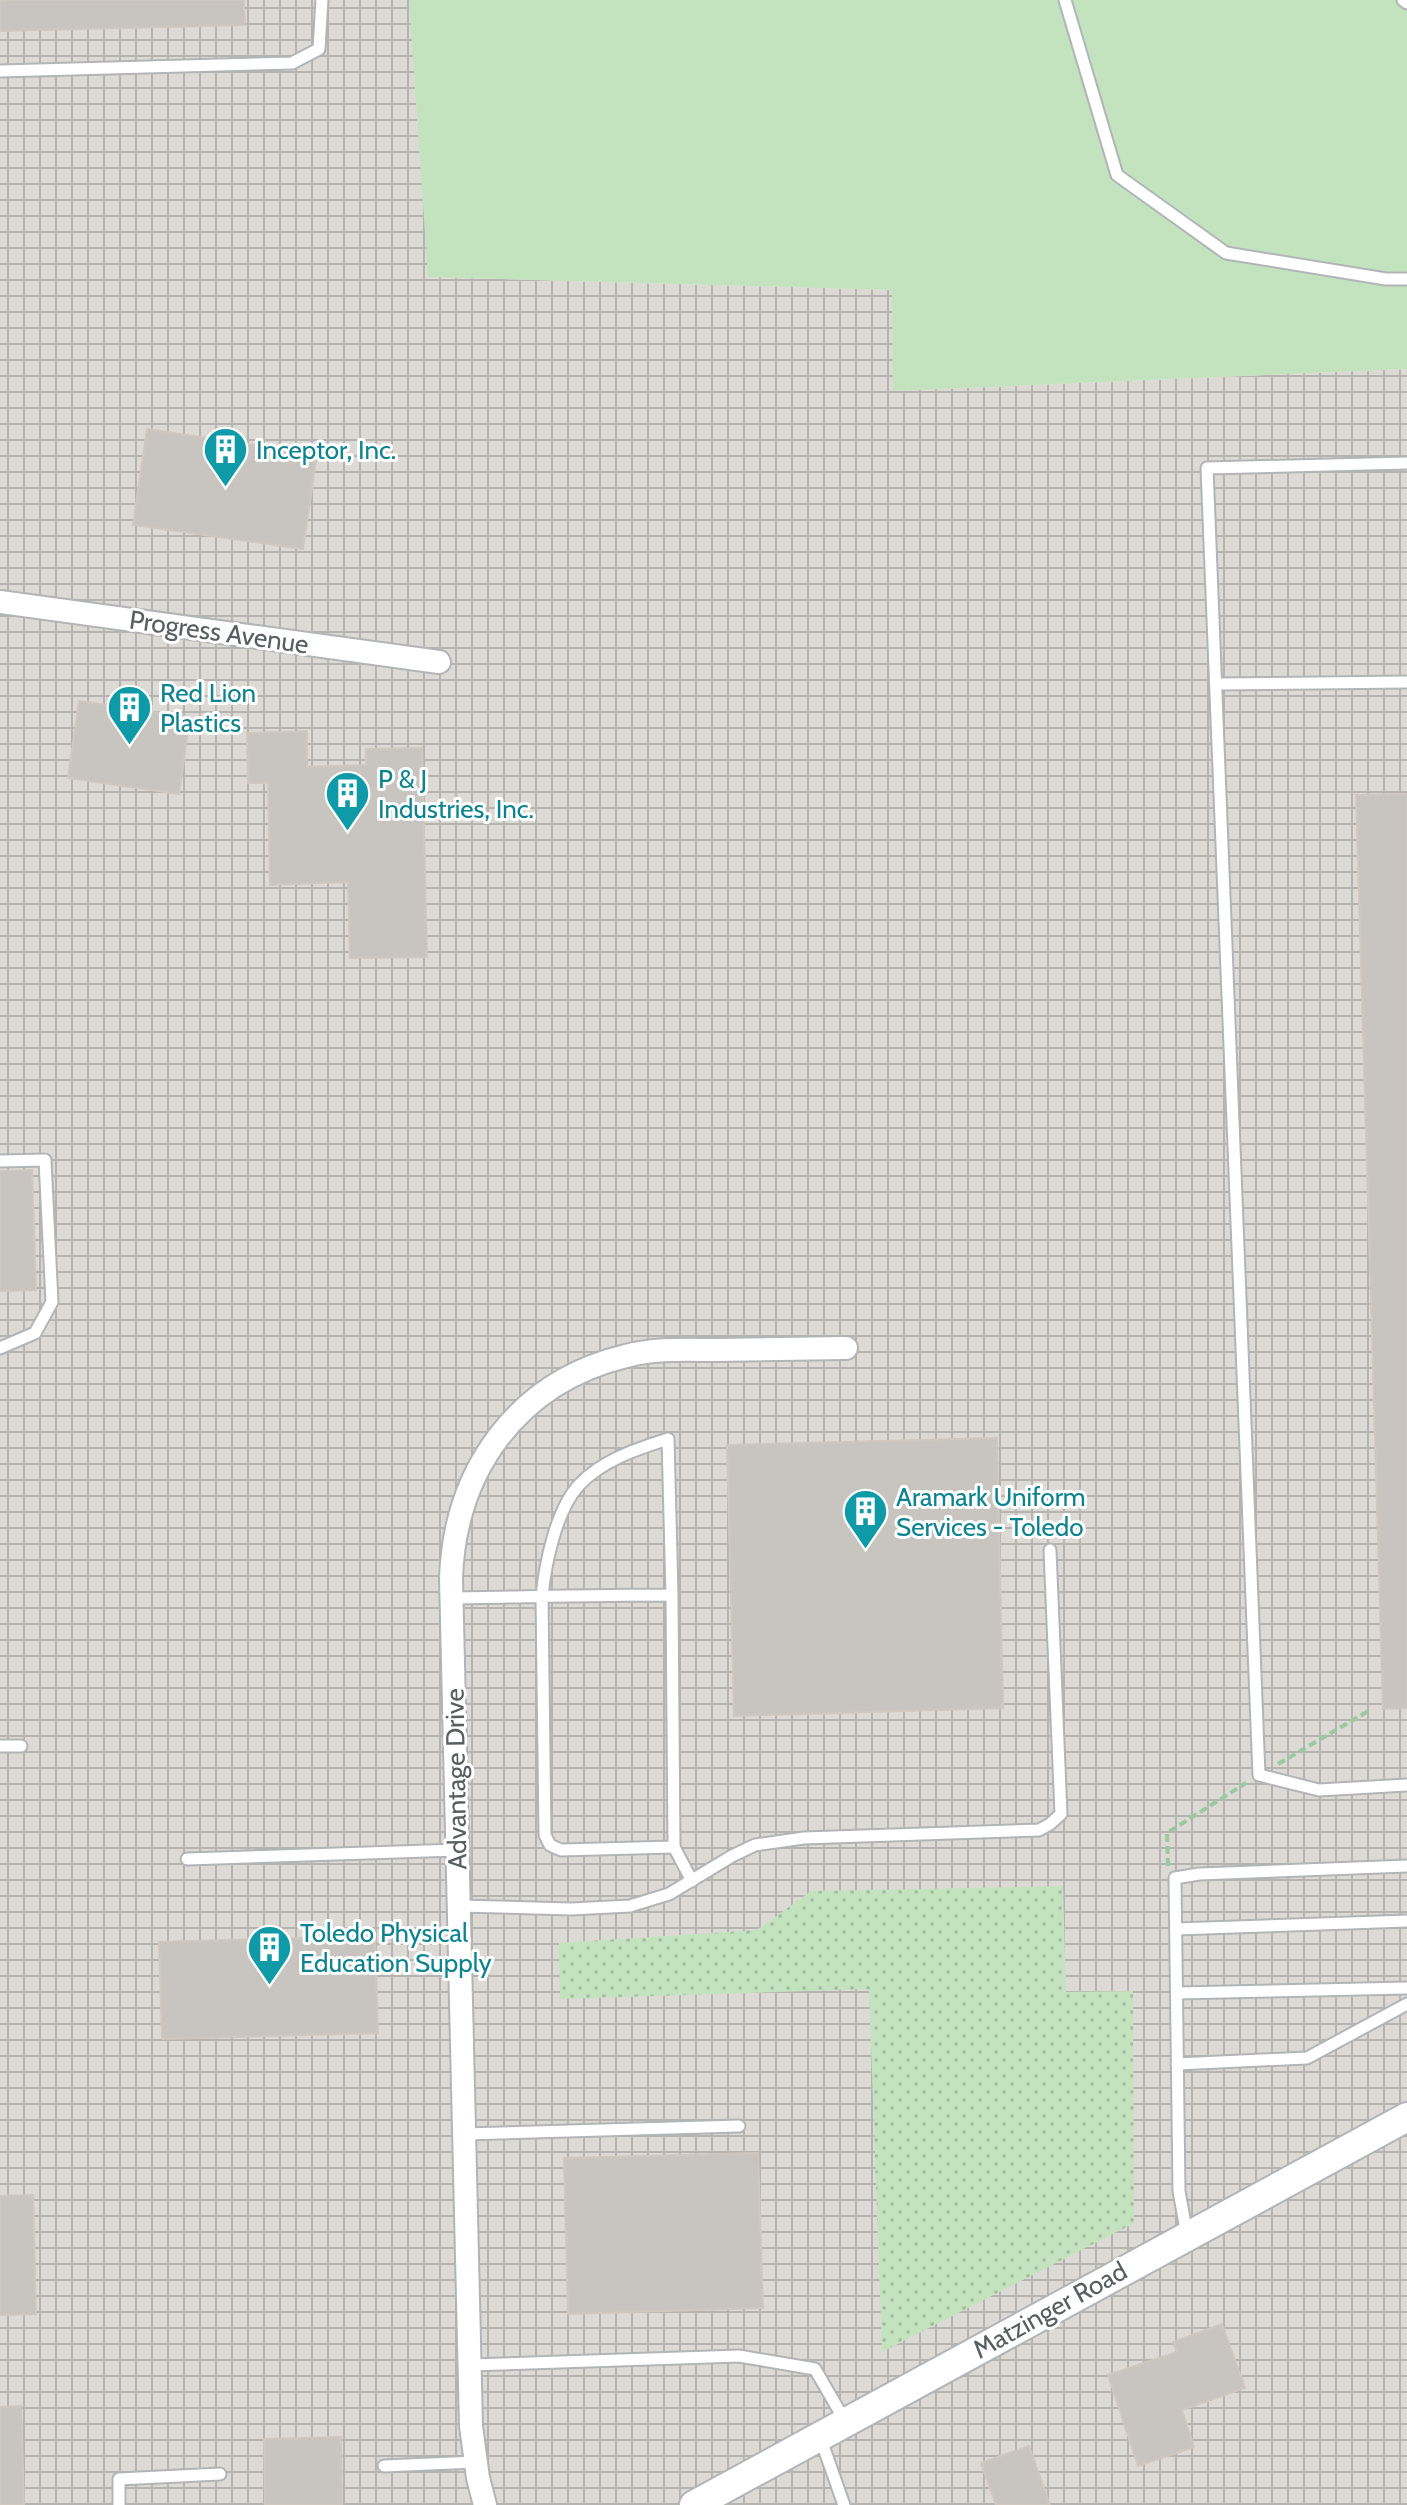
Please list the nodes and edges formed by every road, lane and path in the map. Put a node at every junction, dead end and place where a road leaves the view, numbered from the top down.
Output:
1 (322, 0) edge
2 (1065, 0) edge
3 (0, 71) edge
4 (1407, 279) edge
5 (1407, 463) edge
6 (0, 602) edge
7 (439, 662) dead end
8 (1407, 682) edge
9 (1216, 684) junction
10 (0, 1161) edge
11 (0, 1348) edge
12 (846, 1348) dead end
13 (1050, 1550) dead end
14 (672, 1595) junction
15 (542, 1597) junction
16 (451, 1598) junction
17 (0, 1746) edge
18 (21, 1746) dead end
19 (1407, 1785) edge
20 (674, 1847) junction
21 (457, 1850) junction
22 (187, 1859) dead end
23 (1407, 1866) edge
24 (692, 1881) junction
25 (459, 1906) junction
26 (1407, 1921) edge
27 (1176, 1929) junction
28 (1407, 1988) edge
29 (1177, 1993) junction
30 (1407, 2004) edge
31 (1177, 2064) junction
32 (1407, 2117) edge
33 (739, 2126) dead end
34 (464, 2134) junction
35 (1187, 2236) junction
36 (470, 2365) junction
37 (846, 2422) junction
38 (820, 2436) junction
39 (476, 2462) junction
40 (384, 2466) dead end
41 (220, 2474) dead end
42 (119, 2505) edge
43 (485, 2505) edge
44 (694, 2505) edge
45 (844, 2505) edge

1 - 3 lane
2 - 4 lane
5 - 9 lane
6 - 7 street, Progress Avenue
8 - 9 lane
9 - 19 lane
10 - 11 lane
12 - 16 street, Advantage Drive
13 - 24 lane
14 - 15 lane
14 - 15 lane
14 - 20 lane
15 - 16 lane
15 - 20 lane
16 - 21 street, Advantage Drive
17 - 18 lane
20 - 24 lane
21 - 22 lane
21 - 25 street, Advantage Drive
23 - 27 lane
24 - 25 lane
25 - 34 street, Advantage Drive
26 - 27 lane
27 - 29 lane
28 - 29 lane
29 - 31 lane
30 - 31 lane
31 - 35 lane
32 - 35 street, Matzinger Road
33 - 34 lane
34 - 36 street, Advantage Drive
35 - 37 street, Matzinger Road
36 - 37 lane
36 - 39 street, Advantage Drive
37 - 38 street, Matzinger Road
38 - 44 street, Matzinger Road
38 - 45 lane
39 - 40 lane
39 - 43 street, Advantage Drive
41 - 42 lane

